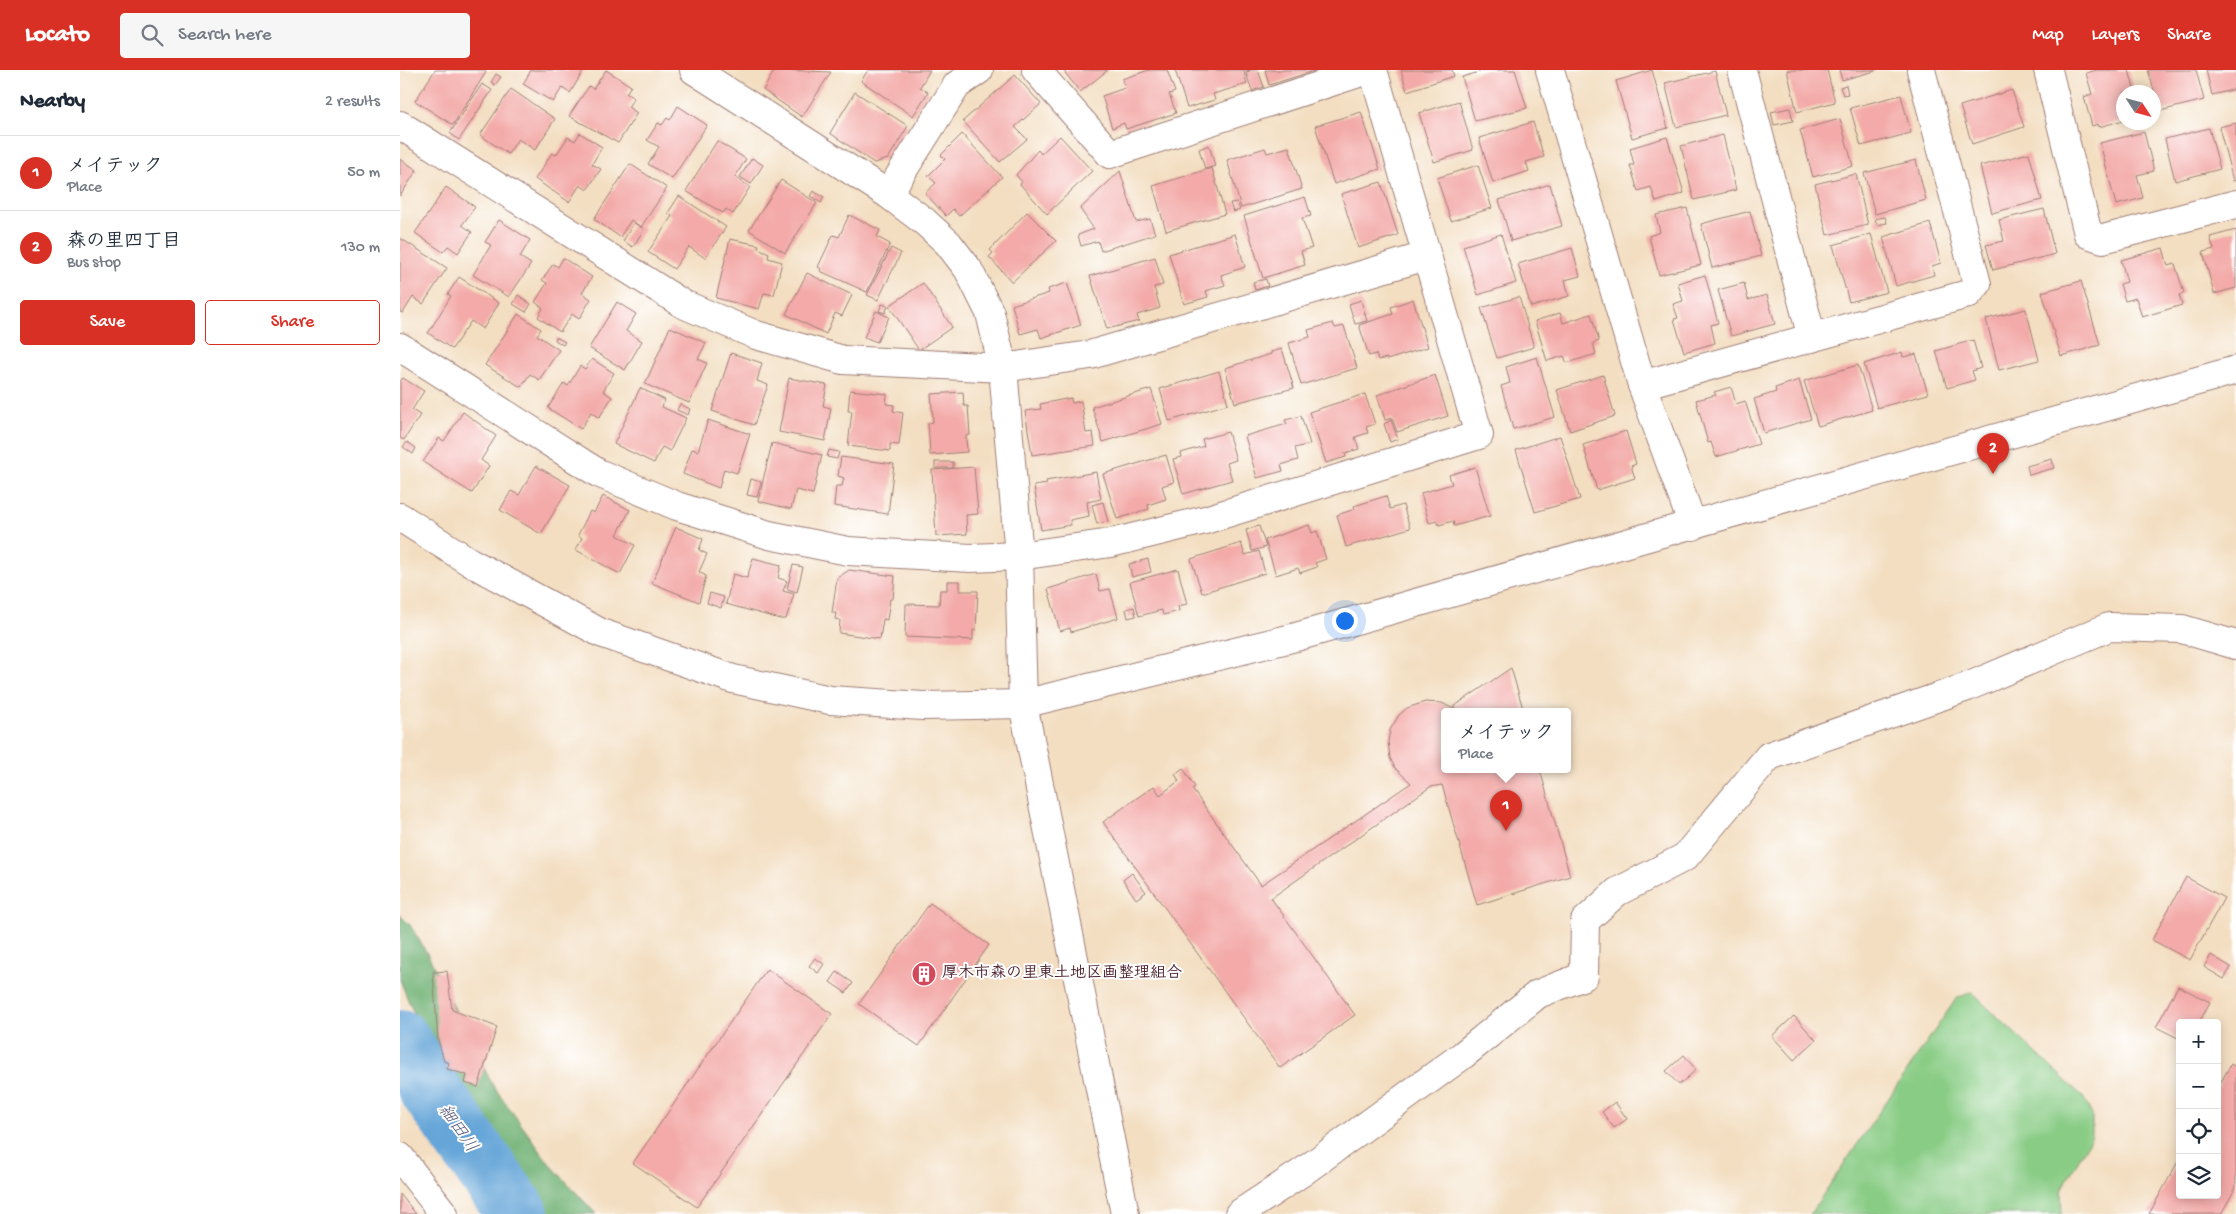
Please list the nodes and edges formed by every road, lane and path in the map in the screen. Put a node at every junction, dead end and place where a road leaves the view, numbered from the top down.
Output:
1 (979, 70) edge
2 (1036, 70) edge
3 (1368, 70) edge
4 (1373, 70) edge
5 (1550, 70) edge
6 (1742, 70) edge
7 (1921, 70) edge
8 (2048, 70) edge
9 (706, 73) edge
10 (400, 125) edge
11 (888, 194) junction
12 (2236, 204) edge
13 (1426, 256) junction
14 (1812, 338) junction
15 (400, 347) edge
16 (1003, 368) junction
17 (2236, 370) edge
18 (1642, 385) junction
19 (400, 517) edge
20 (1693, 526) junction
21 (1019, 556) junction
22 (2236, 645) edge
23 (1023, 704) junction
24 (400, 1156) edge
25 (444, 1214) edge
26 (1125, 1214) edge
27 (1239, 1214) edge

1 - 11 street
2 - 3 street
4 - 13 street
5 - 18 street
6 - 14 street
7 - 14 street
8 - 12 street
9 - 11 street
10 - 16 street
11 - 16 street
13 - 16 street
13 - 21 street
14 - 18 street
15 - 21 street
16 - 21 street
17 - 20 street
18 - 20 street
19 - 23 street
20 - 23 street
21 - 23 street
22 - 27 street
23 - 26 street
24 - 25 street

